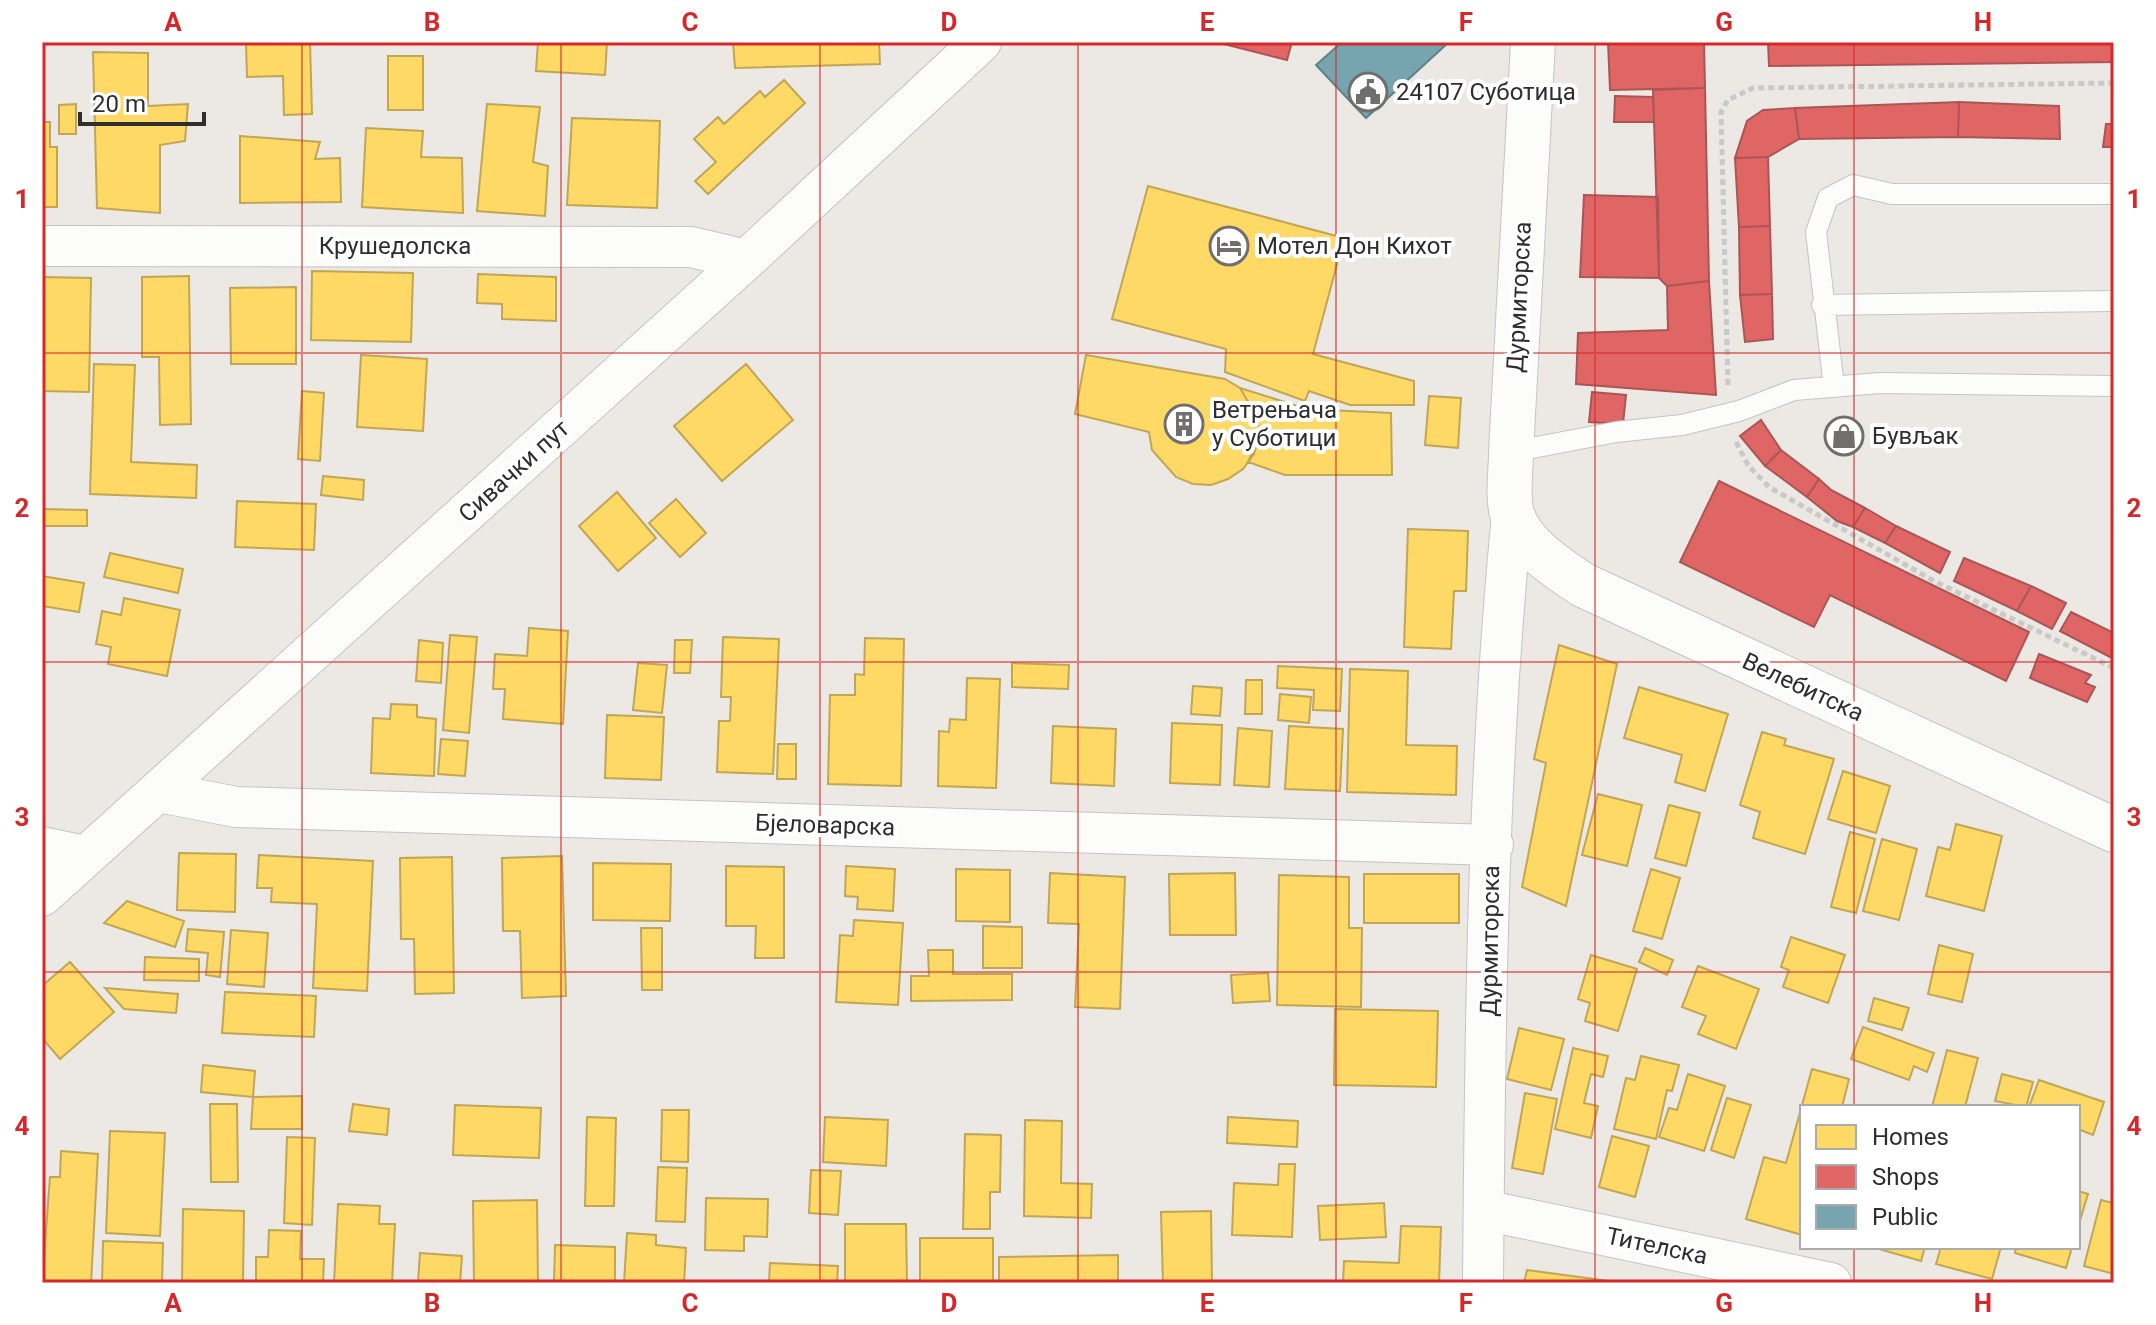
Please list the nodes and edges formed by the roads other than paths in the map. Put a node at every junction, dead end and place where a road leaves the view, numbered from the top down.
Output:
1 (981, 42) edge
2 (1533, 42) edge
3 (2114, 194) edge
4 (42, 246) edge
5 (746, 260) junction
6 (2114, 301) edge
7 (1822, 305) junction
8 (2114, 386) edge
9 (1834, 387) junction
10 (1511, 452) junction
11 (1512, 515) junction
12 (1557, 567) junction
13 (1504, 599) junction
14 (159, 792) junction
15 (2114, 830) edge
16 (1493, 845) junction
17 (42, 847) edge
18 (85, 856) junction
19 (42, 896) edge
20 (1484, 1210) junction
21 (1483, 1283) edge
22 (1831, 1283) edge

1 - 5 street, Сивачки пут
2 - 10 street, Дурмиторска
3 - 7 lane
4 - 5 street, Крушедолска
5 - 14 street, Сивачки пут
6 - 7 lane
7 - 9 lane
8 - 9 lane
9 - 10 lane
10 - 11 street, Дурмиторска
11 - 12 street, Велебитска
11 - 13 street, Дурмиторска
12 - 13 street
12 - 15 street, Велебитска
13 - 16 street, Дурмиторска
14 - 16 street, Бјеловарска
14 - 18 street, Сивачки пут
16 - 20 street, Дурмиторска
17 - 18 street
18 - 19 street, Сивачки пут
20 - 21 street, Дурмиторска
20 - 22 street, Тителска

